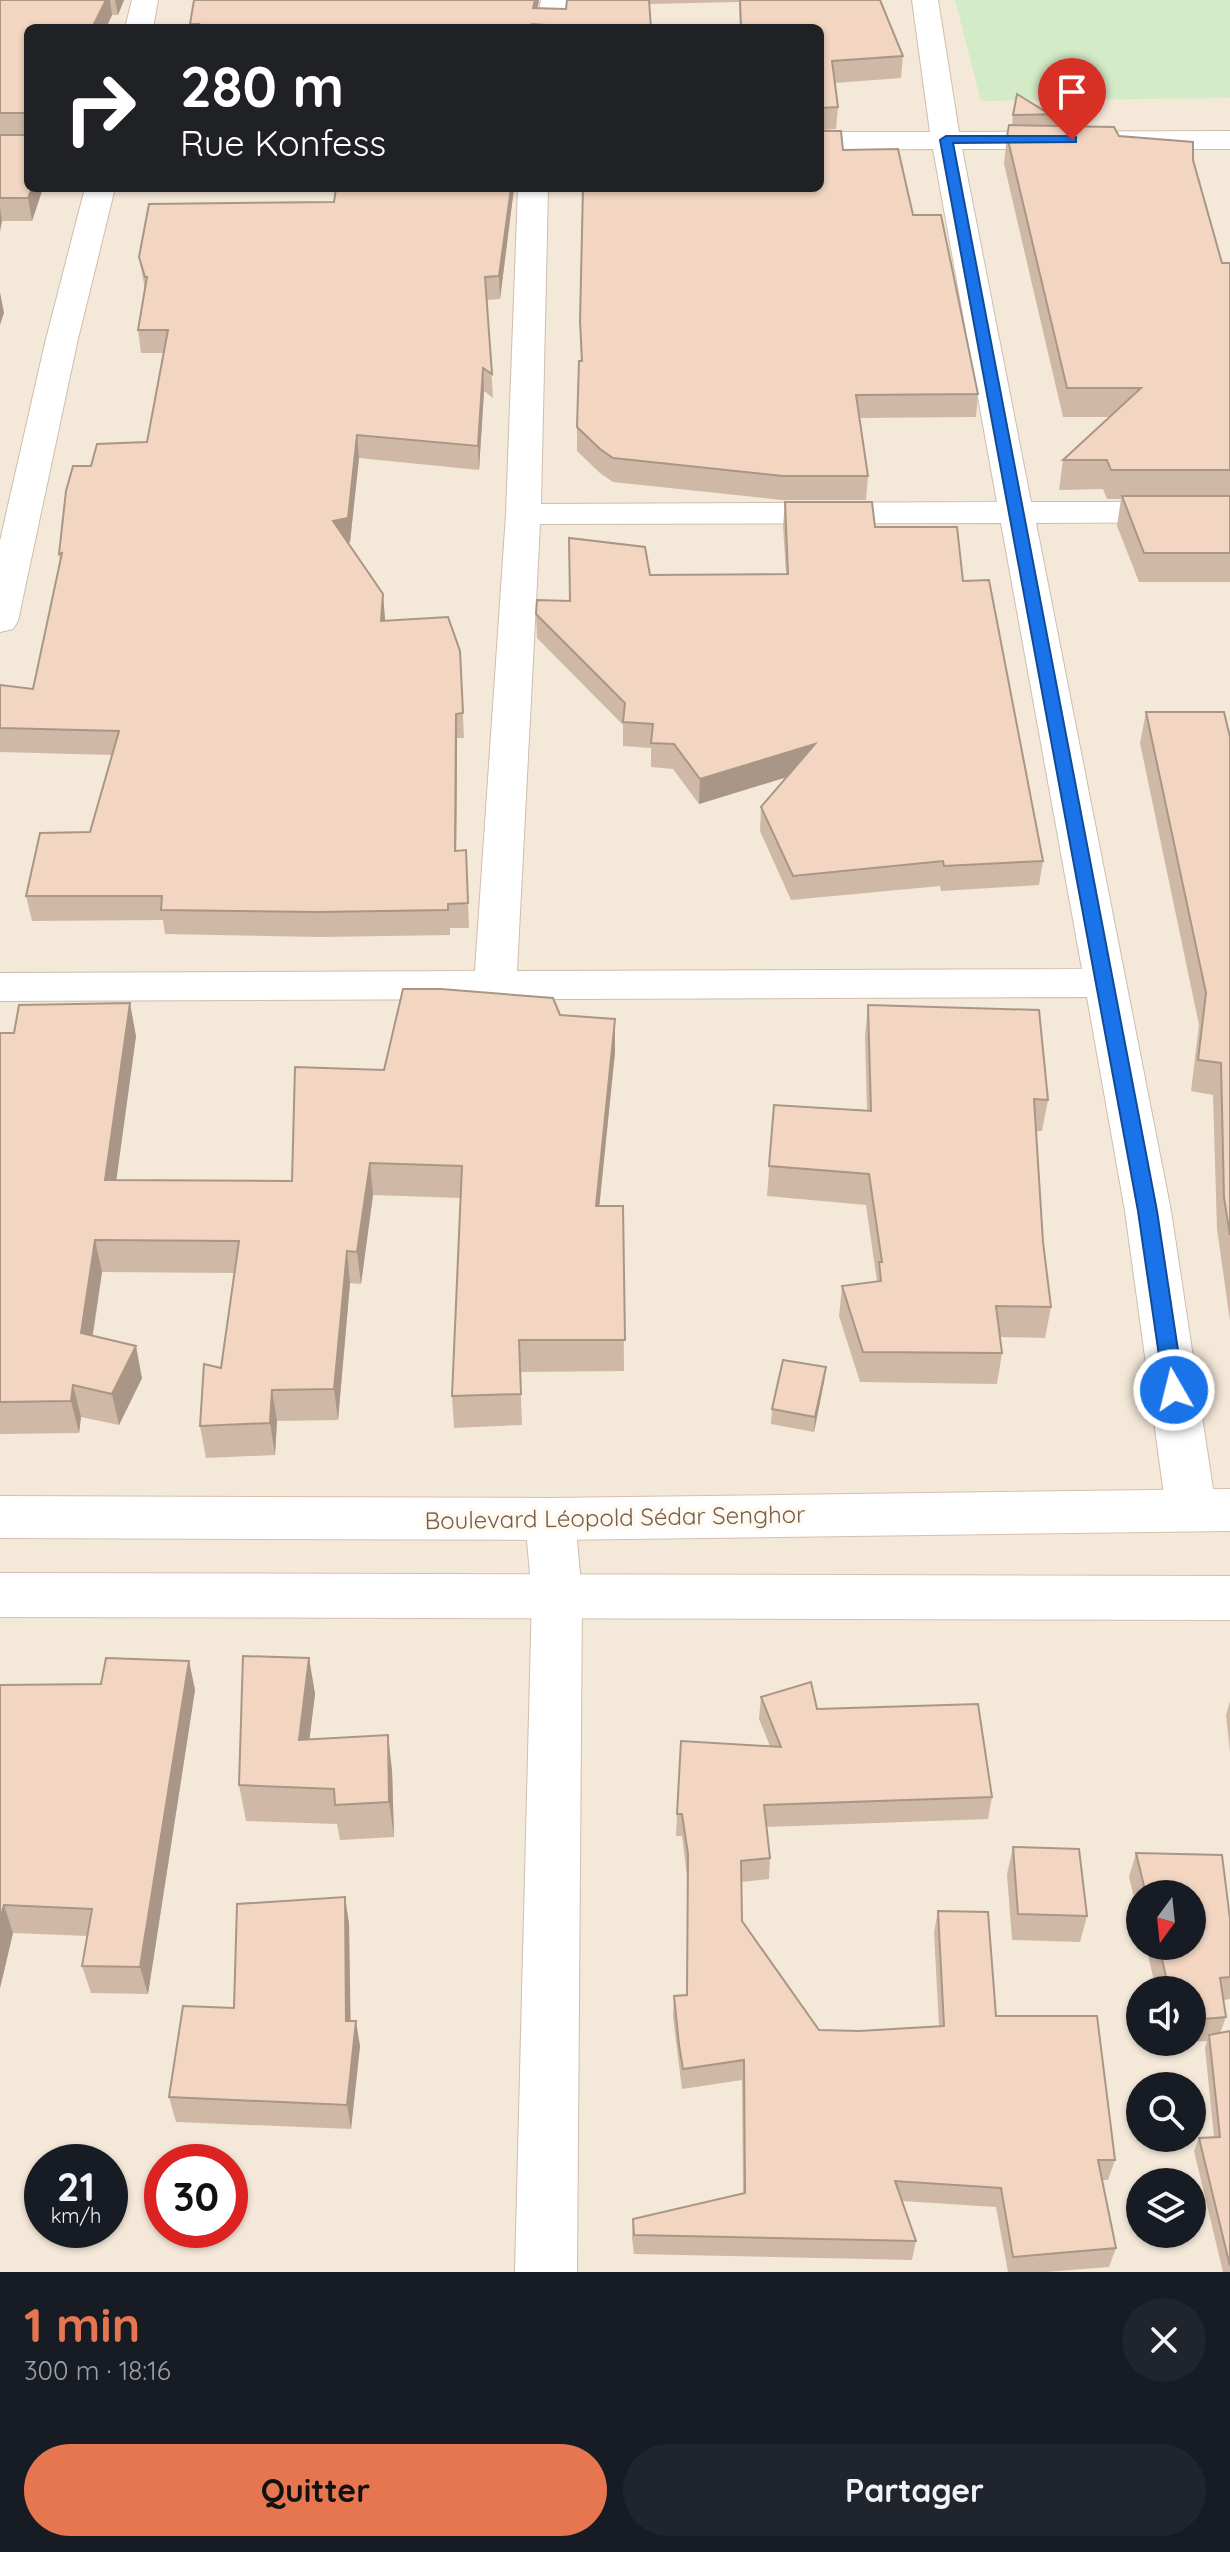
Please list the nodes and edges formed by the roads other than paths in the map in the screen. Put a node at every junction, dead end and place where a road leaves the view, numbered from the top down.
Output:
1 (145, 0) edge
2 (554, 0) edge
3 (925, 0) edge
4 (140, 24) edge
5 (551, 24) edge
6 (946, 140) junction
7 (1230, 140) edge
8 (824, 141) edge
9 (99, 192) edge
10 (533, 192) edge
11 (1230, 512) edge
12 (1016, 513) junction
13 (523, 514) junction
14 (2, 607) edge
15 (1105, 983) junction
16 (495, 984) junction
17 (0, 987) edge
18 (1211, 1509) edge
19 (0, 1517) edge
20 (550, 1519) junction
21 (0, 1595) edge
22 (557, 1595) junction
23 (1230, 1598) edge
24 (546, 2272) edge

1 - 4 street
2 - 5 street
3 - 6 street
6 - 7 street
6 - 8 street
6 - 12 street
9 - 14 street
10 - 13 street
11 - 12 street
12 - 13 street
12 - 15 street
13 - 16 street
15 - 16 street
15 - 18 street
16 - 17 street
18 - 20 street, Boulevard Léopold Sédar Senghor
19 - 20 street, Boulevard Léopold Sédar Senghor
20 - 22 street
21 - 22 street
22 - 23 street
22 - 24 street

